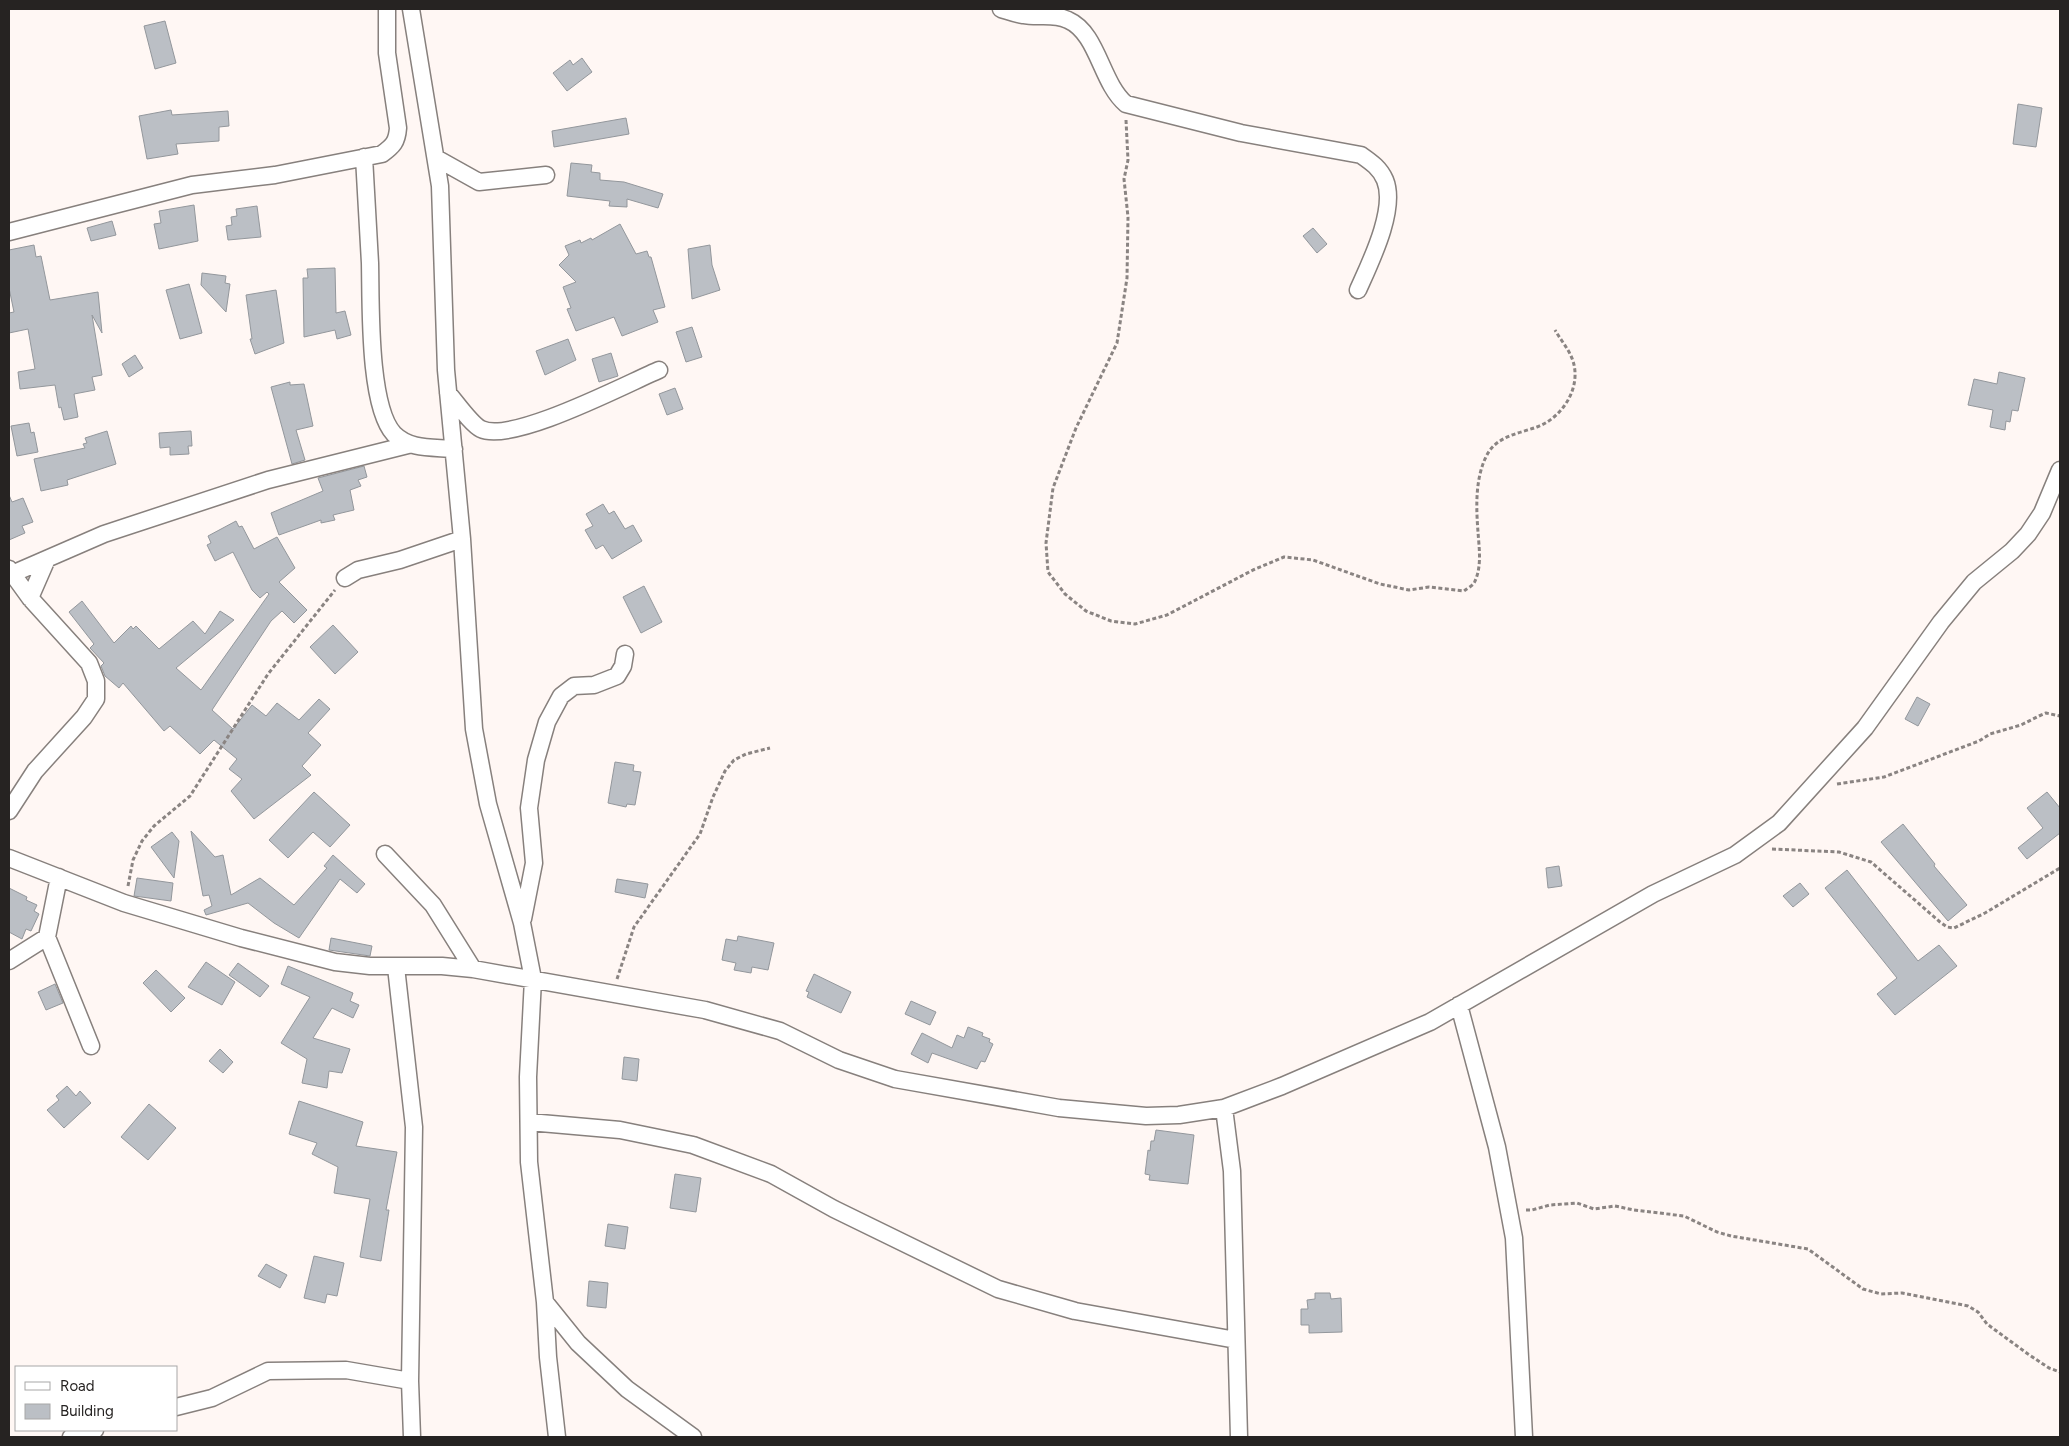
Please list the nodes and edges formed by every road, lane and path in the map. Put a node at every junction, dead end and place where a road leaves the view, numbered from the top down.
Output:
1 (388, 9) edge
2 (411, 9) edge
3 (1001, 9) edge
4 (1126, 104) junction
5 (364, 157) junction
6 (436, 158) junction
7 (546, 175) dead end
8 (9, 232) edge
9 (1358, 290) dead end
10 (1555, 330) dead end
11 (659, 370) dead end
12 (448, 393) junction
13 (408, 445) junction
14 (454, 448) junction
15 (2060, 470) edge
16 (462, 539) junction
17 (47, 559) junction
18 (10, 572) edge
19 (345, 578) joint
20 (30, 598) junction
21 (625, 654) dead end
22 (2060, 716) edge
23 (770, 748) dead end
24 (1811, 788) junction
25 (9, 811) edge
26 (1746, 848) junction
27 (385, 854) dead end
28 (9, 858) edge
29 (2060, 868) edge
30 (58, 877) junction
31 (124, 903) junction
32 (522, 923) junction
33 (47, 937) junction
34 (9, 961) edge
35 (396, 967) junction
36 (473, 969) junction
37 (533, 979) junction
38 (613, 994) junction
39 (1459, 1005) junction
40 (91, 1046) dead end
41 (1224, 1108) junction
42 (529, 1122) junction
43 (1508, 1208) junction
44 (545, 1302) junction
45 (1236, 1340) junction
46 (2060, 1372) edge
47 (410, 1381) junction
48 (178, 1406) edge
49 (92, 1431) edge
50 (71, 1437) edge
51 (412, 1437) edge
52 (557, 1437) edge
53 (693, 1437) edge
54 (1239, 1437) edge
55 (1524, 1437) edge

1 - 5 street
2 - 6 street
3 - 4 street
4 - 9 street
4 - 10 path
5 - 8 street
5 - 13 street
6 - 7 street
6 - 12 street
11 - 12 street
12 - 14 street
13 - 14 street
13 - 17 street
14 - 16 street
15 - 24 street
16 - 19 street
16 - 32 street
17 - 18 street
17 - 20 street
18 - 20 street
19 - 31 path
20 - 25 street
21 - 32 street
22 - 24 path
23 - 38 path
24 - 26 street
26 - 29 path
26 - 39 street
27 - 36 street
28 - 30 street
30 - 31 street
30 - 33 street
31 - 35 street
32 - 37 street
33 - 34 street
33 - 40 street
35 - 36 street
35 - 47 street
36 - 37 street
37 - 38 street
37 - 42 street
38 - 41 street
39 - 41 street
39 - 43 street
41 - 45 street
42 - 44 street
42 - 45 street
43 - 46 path
43 - 55 street
44 - 52 street
44 - 53 street
45 - 54 street
47 - 48 street
47 - 51 street
49 - 50 street

